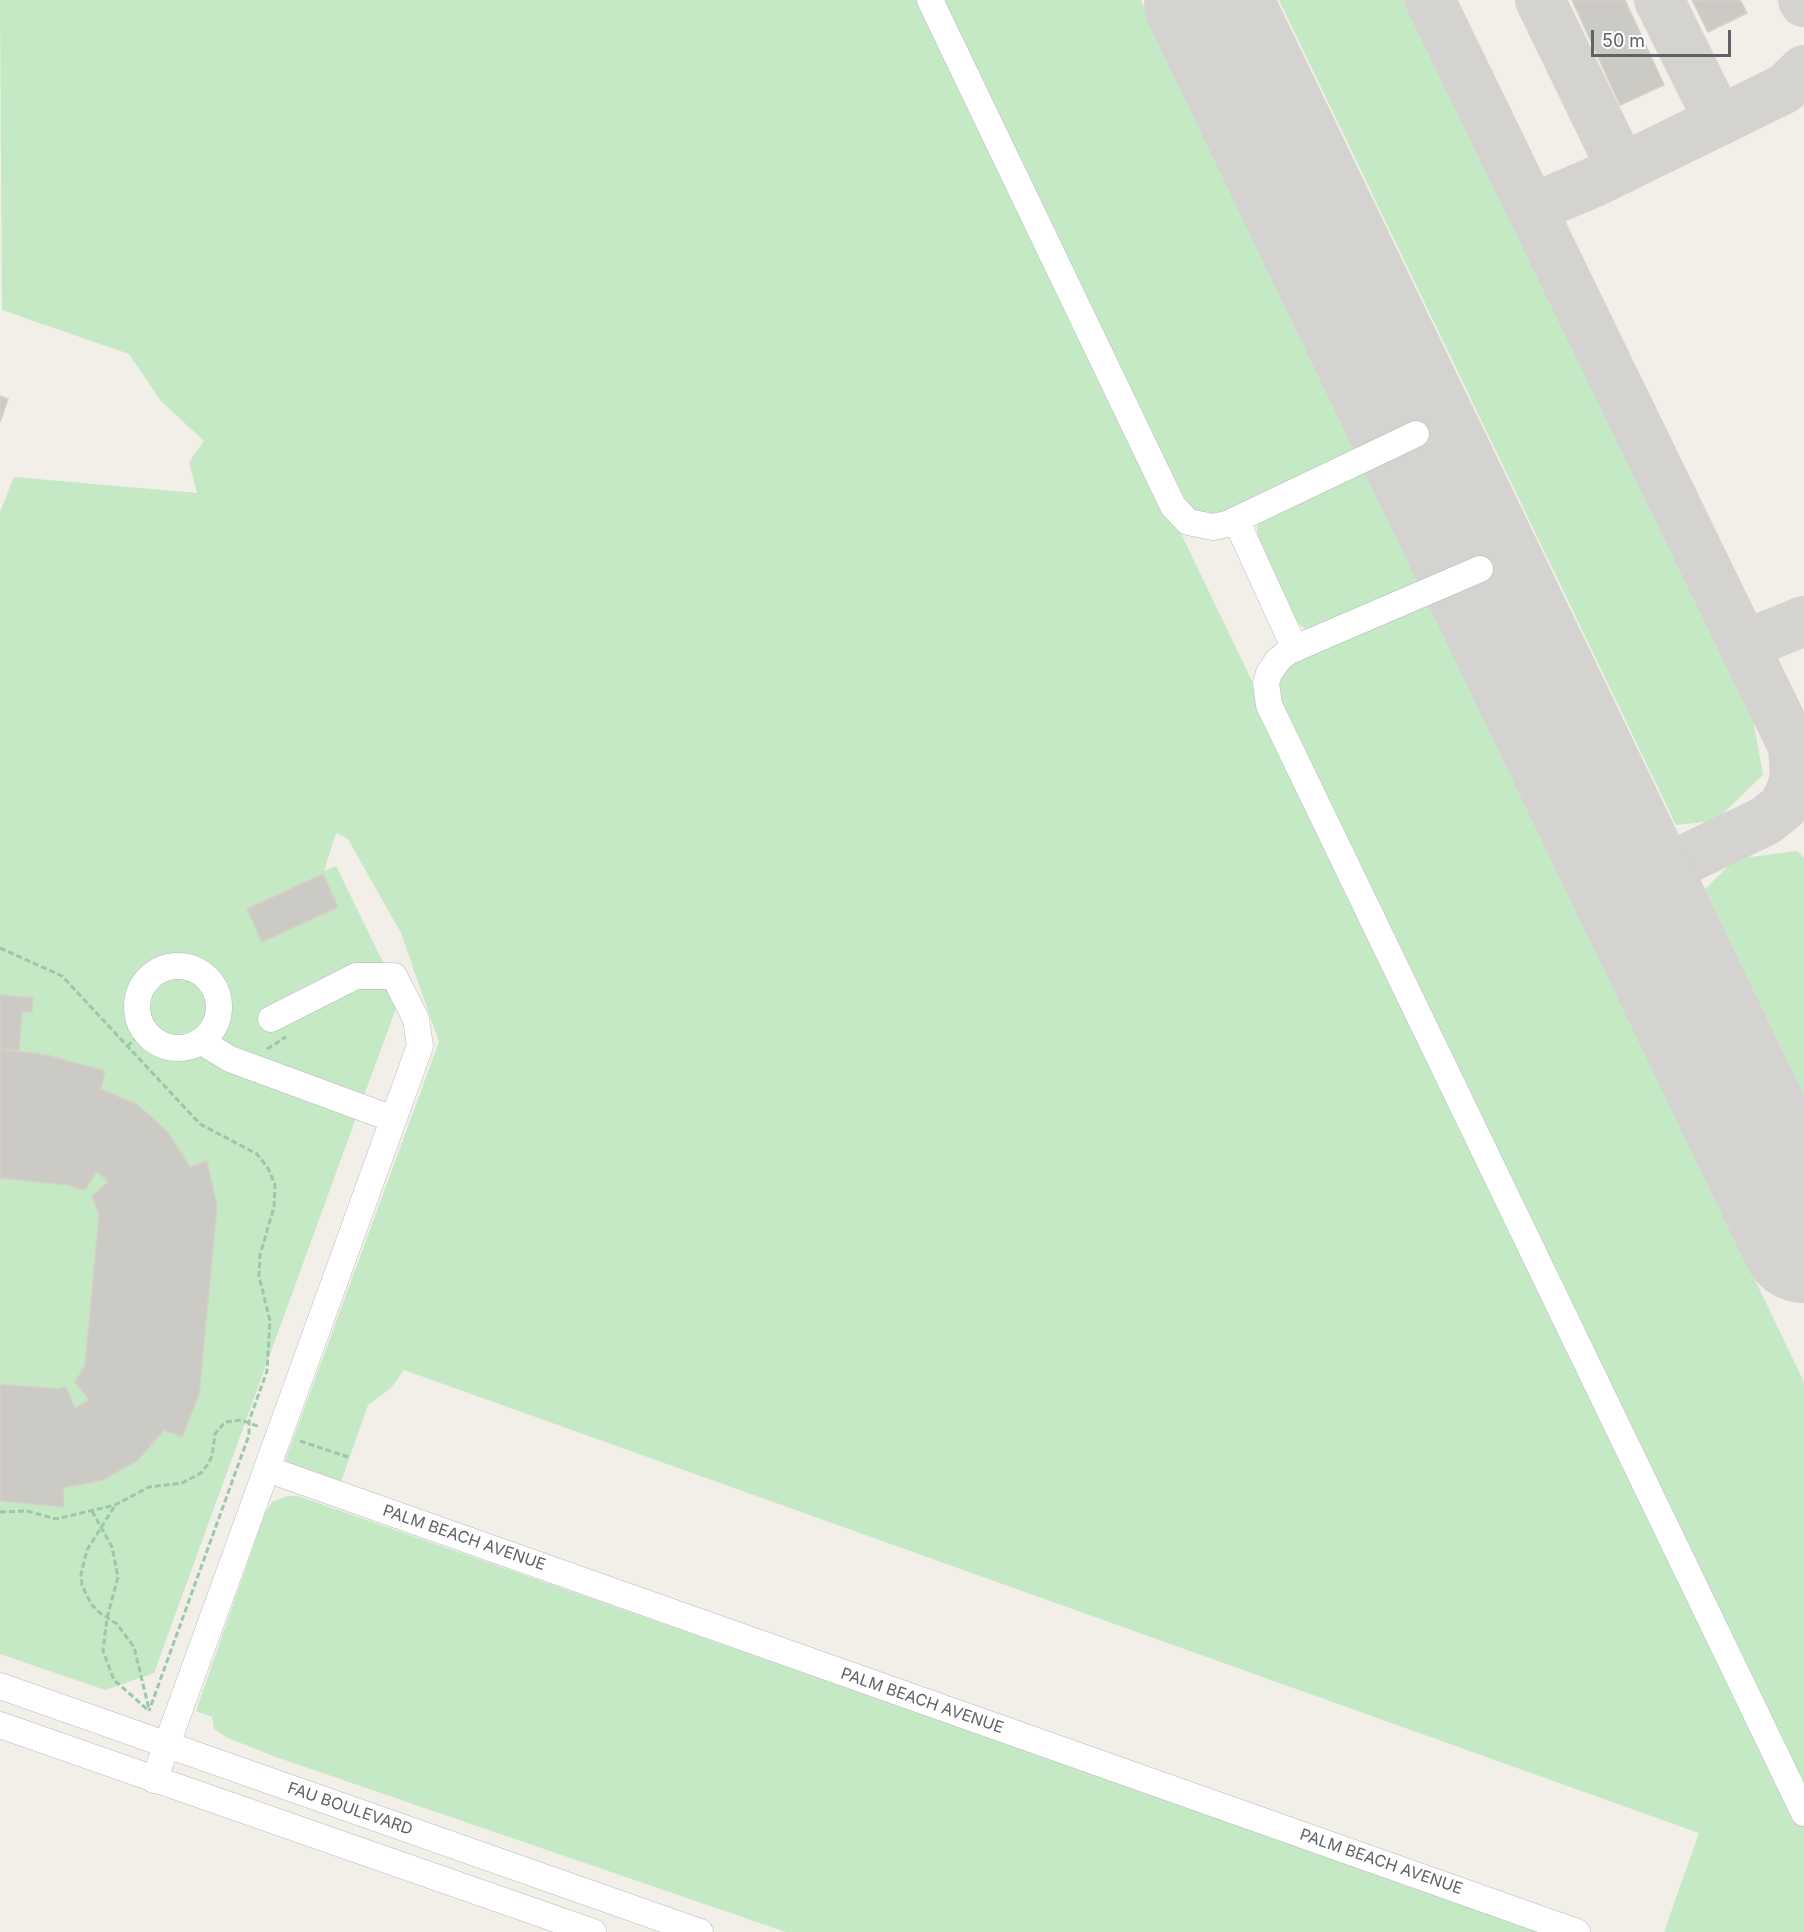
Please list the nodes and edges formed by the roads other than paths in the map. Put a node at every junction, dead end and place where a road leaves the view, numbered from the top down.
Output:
1 (930, 0) edge
2 (1416, 434) dead end
3 (1236, 520) junction
4 (1480, 569) dead end
5 (1295, 649) junction
6 (271, 1019) dead end
7 (202, 1042) junction
8 (393, 1119) junction
9 (267, 1469) junction
10 (0, 1686) edge
11 (0, 1725) edge
12 (167, 1744) junction
13 (154, 1780) junction
14 (1804, 1813) edge
15 (593, 1932) edge
16 (700, 1932) edge
17 (1577, 1932) edge

1 - 3 street
2 - 3 street
3 - 5 street
4 - 5 street
5 - 14 street
6 - 8 street
7 - 7 street
7 - 8 street
8 - 9 street
9 - 12 street
9 - 17 street, PALM BEACH AVENUE
10 - 12 street, FAU BOULEVARD
11 - 13 street
12 - 13 street
12 - 16 street, FAU BOULEVARD
13 - 15 street

